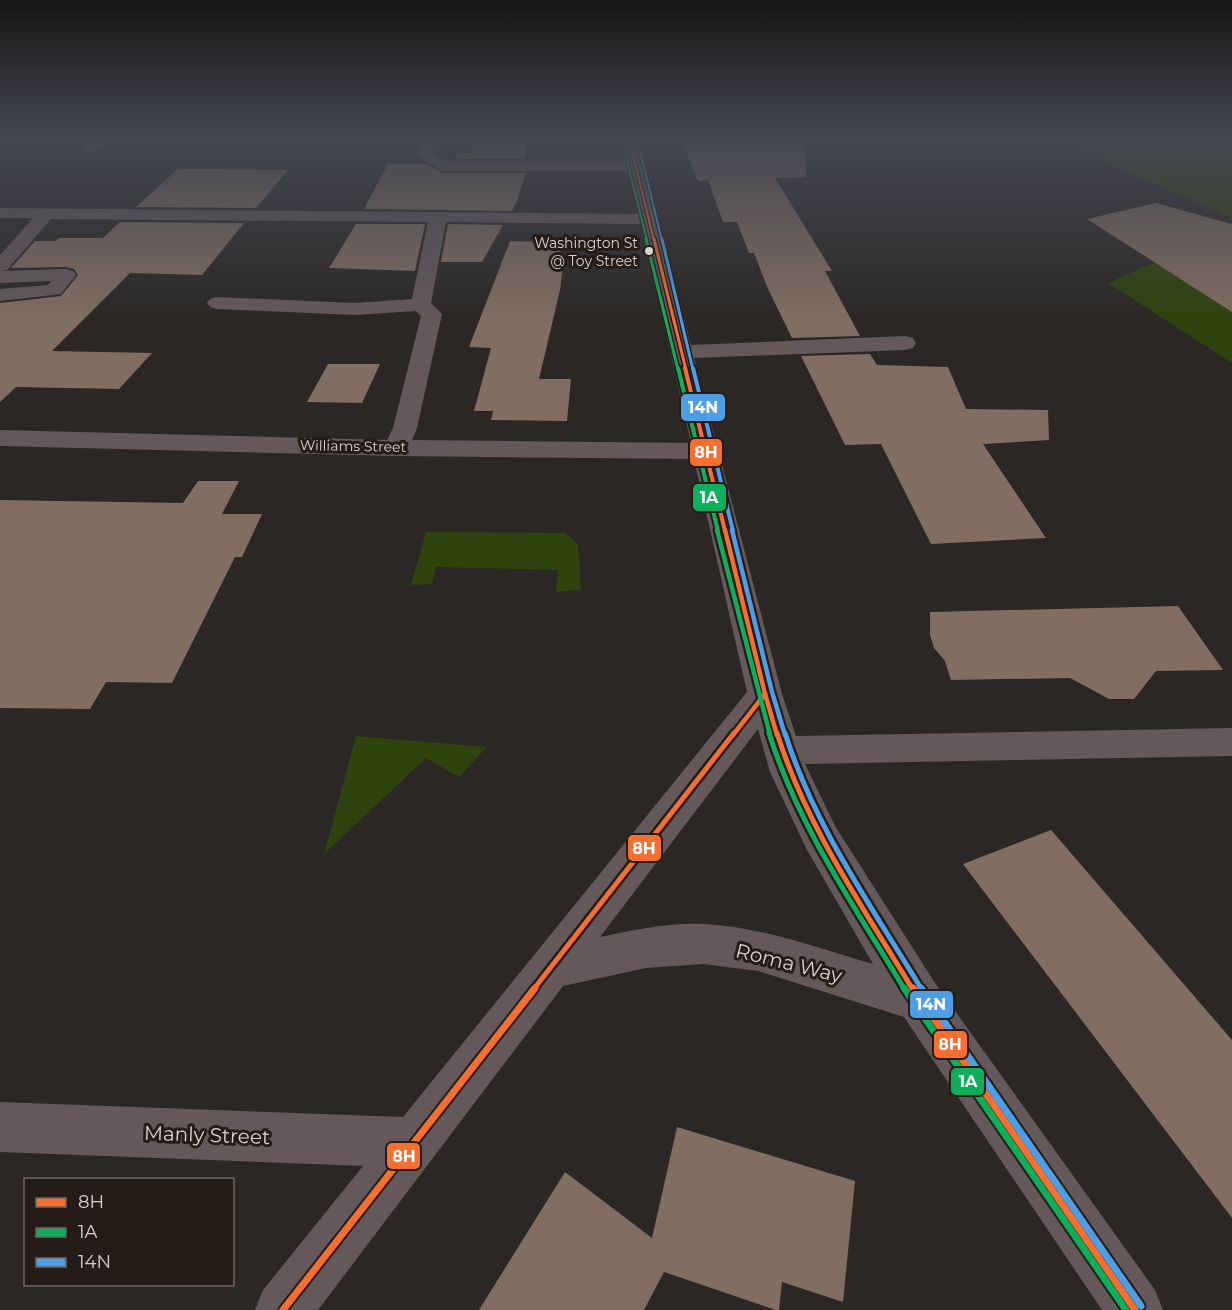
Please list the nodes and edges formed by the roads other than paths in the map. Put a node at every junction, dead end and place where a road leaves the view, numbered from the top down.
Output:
1 (644, 199) edge
2 (0, 213) edge
3 (46, 213) junction
4 (438, 217) junction
5 (649, 219) junction
6 (0, 266) edge
7 (0, 277) edge
8 (0, 296) edge
9 (217, 303) dead end
10 (421, 305) junction
11 (905, 343) dead end
12 (682, 352) junction
13 (0, 438) edge
14 (396, 448) junction
15 (706, 451) junction
16 (765, 694) junction
17 (1232, 742) edge
18 (781, 750) junction
19 (550, 968) junction
20 (919, 999) junction
21 (0, 1127) edge
22 (414, 1143) junction
23 (283, 1310) edge
24 (1135, 1310) edge

1 - 5 street
2 - 3 street
3 - 4 street
3 - 6 street
4 - 5 street
4 - 10 street
5 - 12 street
7 - 8 street
9 - 10 street
10 - 14 street
11 - 12 street
12 - 15 street
13 - 14 street, Williams Street
14 - 15 street, Williams Street
15 - 16 street
16 - 18 street
16 - 19 street
17 - 18 street
18 - 20 street
19 - 20 street, Roma Way
19 - 22 street
20 - 24 street
21 - 22 street, Manly Street
22 - 23 street

